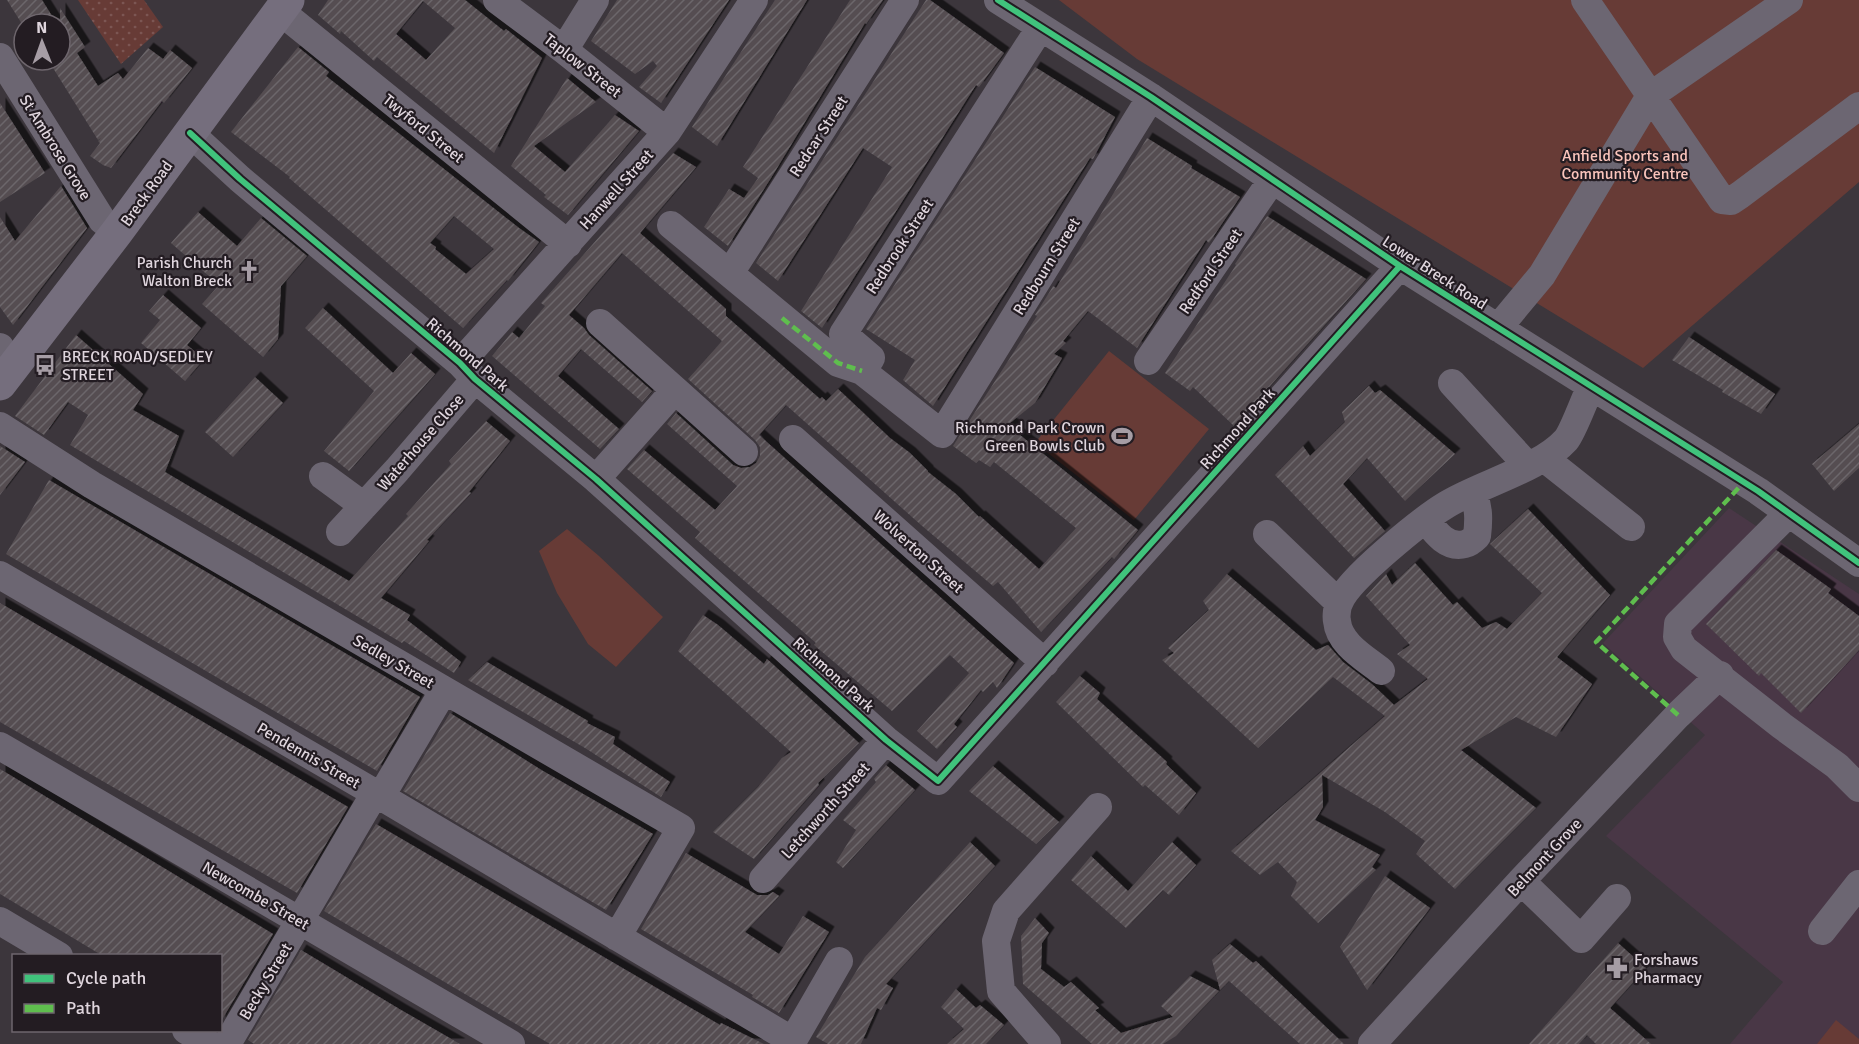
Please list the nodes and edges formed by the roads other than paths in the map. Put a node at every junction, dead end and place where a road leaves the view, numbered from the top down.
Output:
1 (497, 0) edge
2 (595, 0) edge
3 (754, 0) edge
4 (905, 0) edge
5 (998, 0) edge
6 (1585, 0) edge
7 (1789, 0) edge
8 (284, 6) edge
9 (1040, 28) junction
10 (564, 50) junction
11 (0, 57) edge
12 (1650, 96) junction
13 (1151, 97) junction
14 (1859, 106) edge
15 (667, 132) junction
16 (190, 133) junction
17 (1272, 180) junction
18 (671, 225) dead end
19 (117, 232) junction
20 (568, 244) junction
21 (1400, 266) junction
22 (730, 273) junction
23 (600, 323) dead end
24 (1498, 328) junction
25 (1148, 361) dead end
26 (6, 364) edge
27 (468, 371) junction
28 (862, 371) junction
29 (1452, 383) dead end
30 (1591, 386) junction
31 (675, 390) junction
32 (0, 426) edge
33 (793, 439) dead end
34 (744, 452) dead end
35 (1536, 462) junction
36 (323, 476) dead end
37 (596, 479) junction
38 (1473, 492) junction
39 (364, 506) junction
40 (1789, 513) junction
41 (1426, 520) junction
42 (1631, 526) dead end
43 (340, 532) dead end
44 (1267, 534) dead end
45 (1859, 563) edge
46 (0, 575) edge
47 (1339, 603) junction
48 (1045, 663) junction
49 (1381, 670) dead end
50 (1720, 675) junction
51 (444, 690) junction
52 (886, 740) junction
53 (0, 746) edge
54 (1859, 788) edge
55 (378, 795) junction
56 (1098, 807) dead end
57 (763, 879) dead end
58 (1521, 881) junction
59 (1859, 884) edge
60 (1617, 898) dead end
61 (0, 921) edge
62 (301, 921) junction
63 (1822, 931) dead end
64 (617, 937) junction
65 (56, 954) edge
66 (839, 961) dead end
67 (189, 1032) edge
68 (792, 1042) edge
69 (1043, 1043) edge
70 (209, 1044) edge
71 (227, 1044) edge
72 (512, 1044) edge
73 (1372, 1044) edge

1 - 10 street, Taplow Street
2 - 10 street
3 - 15 street, Hanwell Street
4 - 22 street, Redcar Street
5 - 9 street, Lower Breck Road
6 - 12 street
7 - 12 street
8 - 16 main road, Breck Road
8 - 20 street, Twyford Street
9 - 13 street, Lower Breck Road
9 - 28 street, Redbrook Street
10 - 15 street, Taplow Street
11 - 19 street, St Ambrose Grove
12 - 14 street
12 - 24 street
13 - 17 street, Lower Breck Road
13 - 28 street, Redbourn Street
15 - 20 street, Hanwell Street
16 - 19 main road, Breck Road
16 - 27 street, Richmond Park
17 - 21 street, Lower Breck Road
17 - 25 street, Redford Street
18 - 22 street
19 - 26 main road, Breck Road
20 - 27 street, Hanwell Street
21 - 24 street, Lower Breck Road
21 - 48 street, Richmond Park
22 - 28 street
23 - 31 street
24 - 30 street, Lower Breck Road
27 - 37 street, Richmond Park
27 - 39 street, Waterhouse Close
29 - 35 street
30 - 35 street
30 - 40 street, Lower Breck Road
31 - 34 street
31 - 37 street
32 - 51 street, Sedley Street
33 - 48 street, Wolverton Street
35 - 38 street
35 - 42 street
36 - 39 street, Waterhouse Close
37 - 52 street, Richmond Park
38 - 41 street
38 - 41 street
39 - 43 street, Waterhouse Close
40 - 45 street, Lower Breck Road
40 - 50 street
41 - 47 street
44 - 47 street
46 - 55 street, Pendennis Street
47 - 49 street
48 - 52 street, Richmond Park
50 - 54 street
50 - 58 street, Belmont Grove
51 - 55 street, Becky Street
51 - 64 street, Sedley Street
52 - 57 street, Letchworth Street
53 - 62 street, Newcombe Street
55 - 62 street, Becky Street
55 - 64 street, Pendennis Street
56 - 69 street
58 - 60 street
58 - 73 street, Belmont Grove
59 - 63 street
61 - 65 street
62 - 71 street, Becky Street
62 - 72 street, Newcombe Street
64 - 68 street, Pendennis Street
66 - 68 street
67 - 70 street

